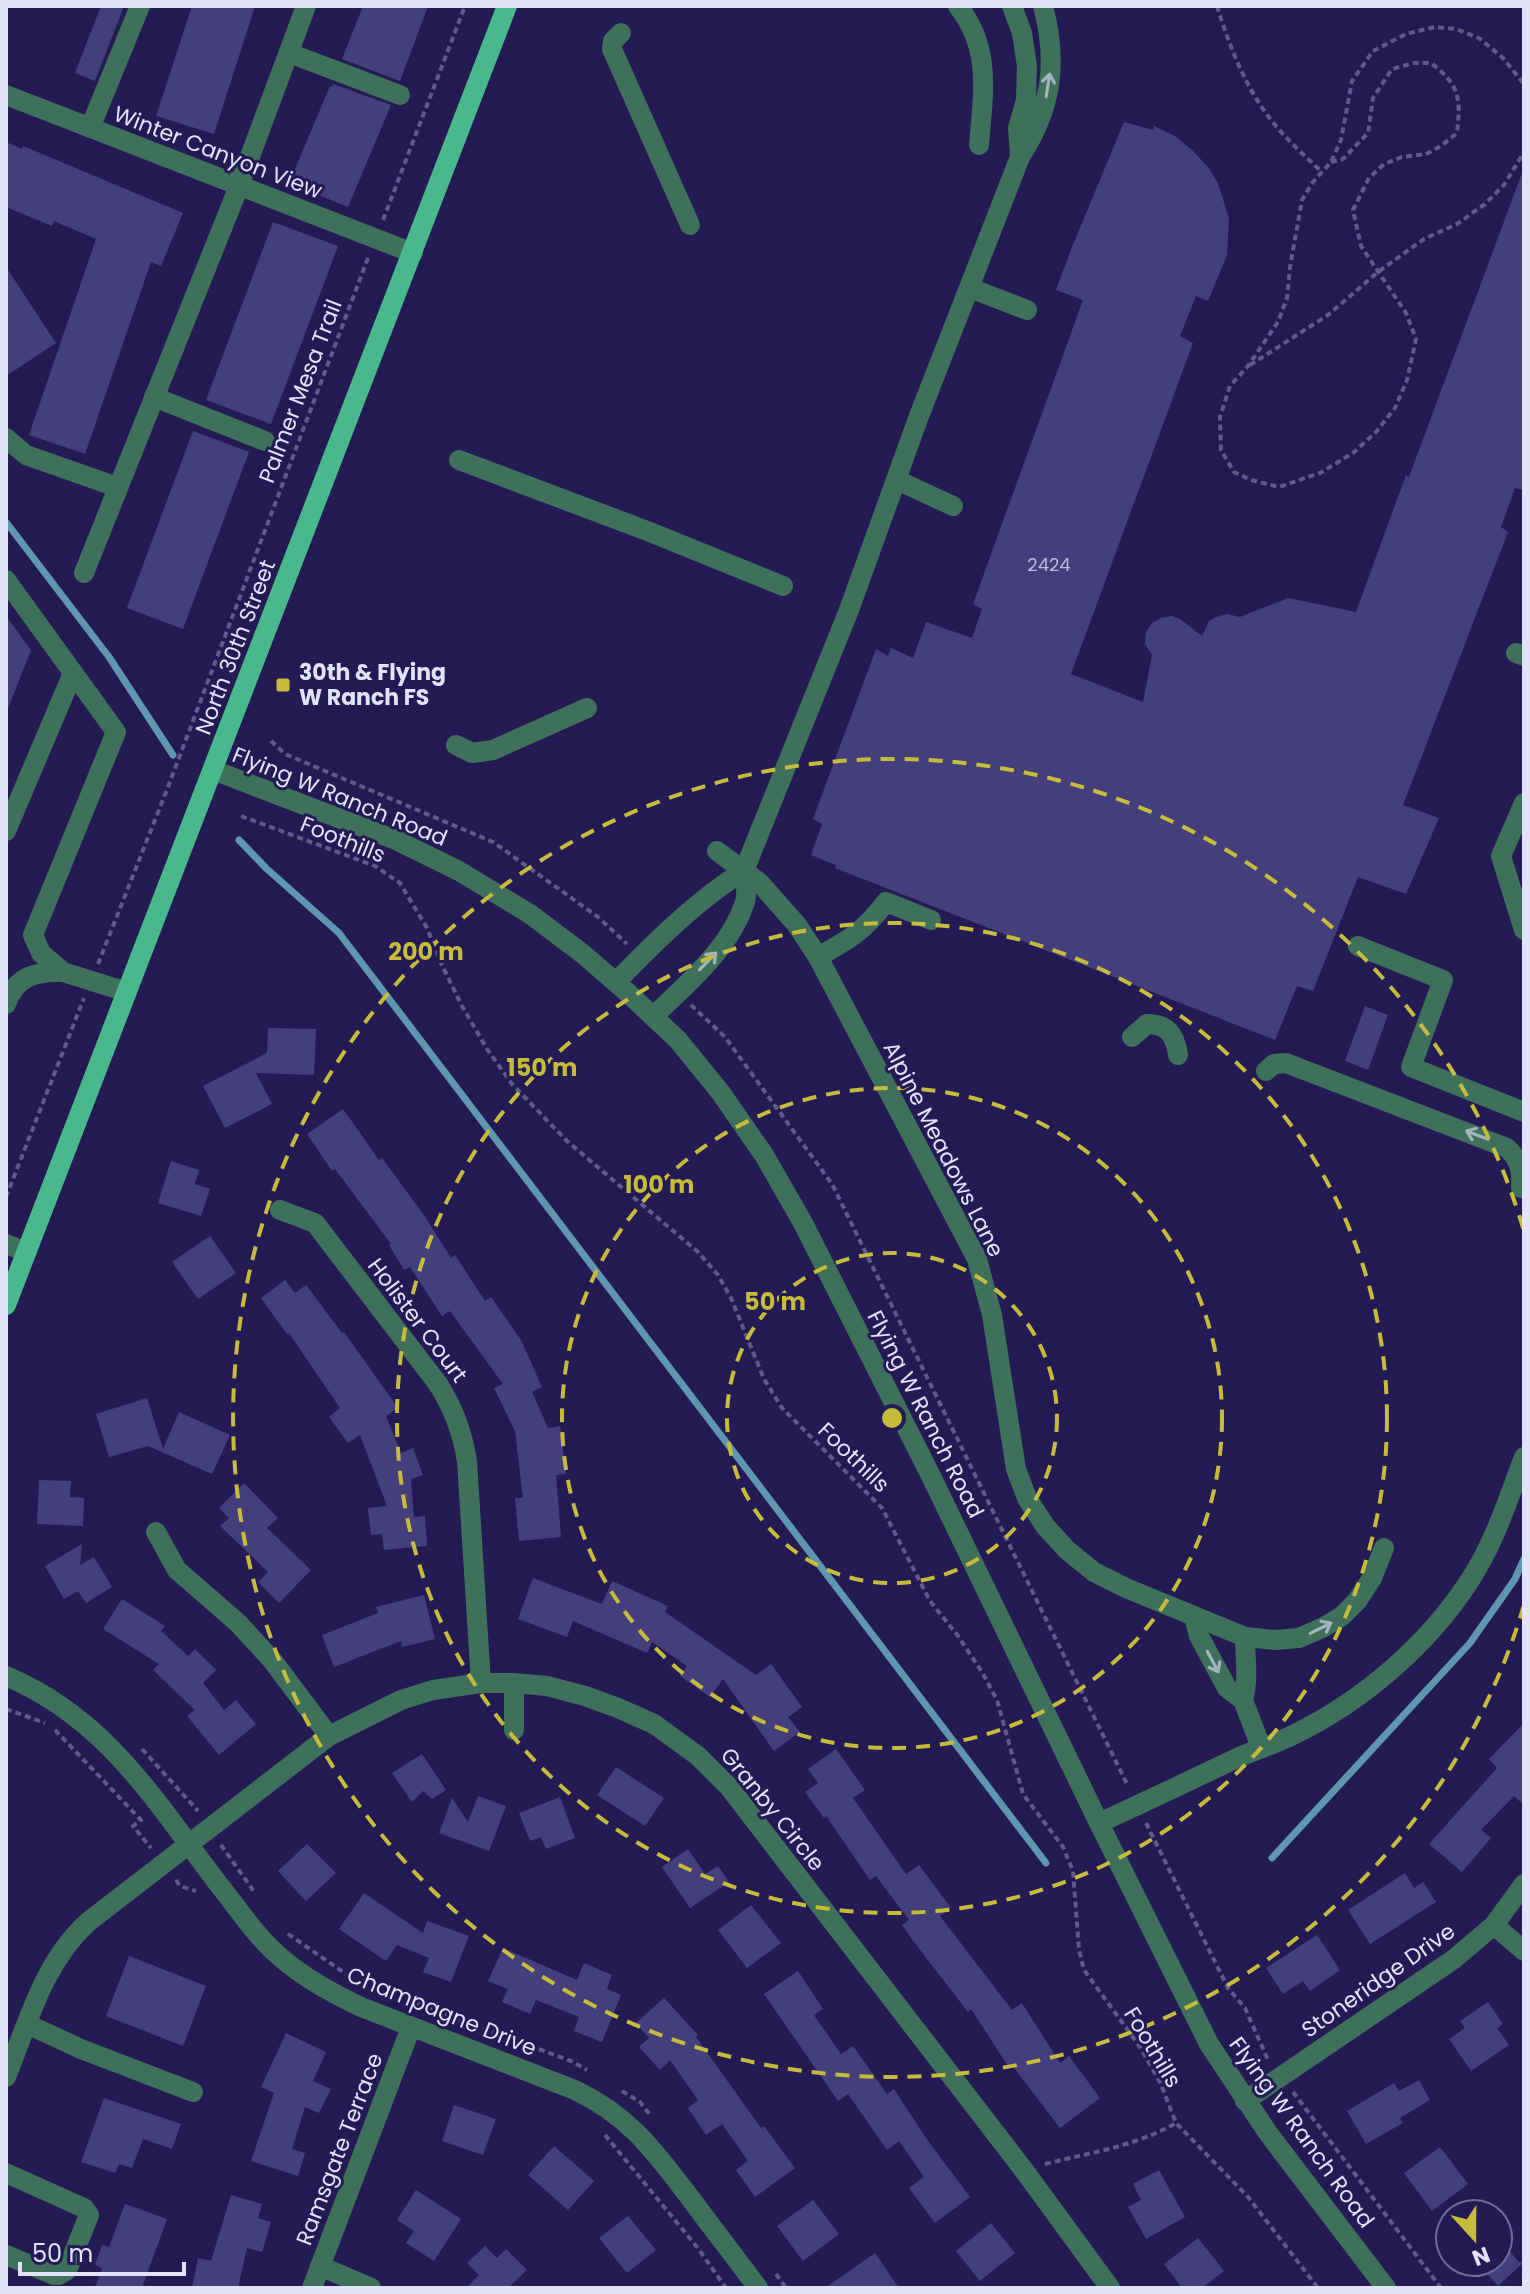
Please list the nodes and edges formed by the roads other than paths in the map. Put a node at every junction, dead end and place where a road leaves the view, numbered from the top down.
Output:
1 (140, 6) edge
2 (306, 6) edge
3 (507, 6) edge
4 (958, 6) edge
5 (1012, 6) edge
6 (1043, 6) edge
7 (621, 33) dead end
8 (289, 53) junction
9 (6, 95) edge
10 (400, 95) dead end
11 (90, 128) junction
12 (979, 145) dead end
13 (1020, 157) junction
14 (239, 186) junction
15 (690, 225) dead end
16 (413, 253) junction
17 (970, 288) junction
18 (1027, 310) dead end
19 (154, 397) junction
20 (6, 438) edge
21 (265, 441) dead end
22 (459, 460) dead end
23 (897, 480) junction
24 (117, 487) junction
25 (953, 506) dead end
26 (84, 573) dead end
27 (6, 580) edge
28 (783, 586) dead end
29 (73, 673) junction
30 (587, 708) dead end
31 (456, 745) dead end
32 (213, 770) junction
33 (1524, 803) edge
34 (6, 831) edge
35 (717, 851) dead end
36 (744, 871) junction
37 (931, 920) dead end
38 (1524, 930) edge
39 (1358, 946) dead end
40 (818, 957) junction
41 (63, 972) junction
42 (616, 982) junction
43 (127, 992) junction
44 (6, 1004) edge
45 (653, 1017) junction
46 (1132, 1037) dead end
47 (1178, 1055) dead end
48 (1266, 1071) dead end
49 (1524, 1112) edge
50 (1521, 1188) dead end
51 (280, 1210) dead end
52 (6, 1244) edge
53 (26, 1252) junction
54 (6, 1305) edge
55 (1524, 1457) edge
56 (156, 1532) dead end
57 (1384, 1548) dead end
58 (1194, 1616) junction
59 (1245, 1637) junction
60 (6, 1676) edge
61 (481, 1683) junction
62 (514, 1683) junction
63 (1243, 1700) junction
64 (514, 1730) dead end
65 (329, 1736) junction
66 (1261, 1747) junction
67 (1099, 1823) junction
68 (189, 1845) junction
69 (1524, 1884) edge
70 (1494, 1925) junction
71 (1524, 1951) edge
72 (27, 2024) junction
73 (411, 2027) junction
74 (6, 2077) edge
75 (193, 2092) dead end
76 (1245, 2101) junction
77 (6, 2173) edge
78 (6, 2255) edge
79 (320, 2266) junction
80 (312, 2288) edge
81 (371, 2288) edge
82 (758, 2288) edge
83 (1110, 2288) edge
84 (1386, 2288) edge

1 - 11 street
2 - 8 street
3 - 16 main road, North 30th Street
4 - 12 street
5 - 13 street
13 -> 6 street
7 - 15 street
8 - 10 street
8 - 14 street
9 - 11 street, Winter Canyon View
11 - 14 street, Winter Canyon View
13 - 17 street
14 - 16 street, Winter Canyon View
14 - 19 street
16 - 32 main road, North 30th Street
17 - 18 street
17 - 23 street
19 - 21 street
19 - 24 street
20 - 24 street
22 - 28 street
23 - 25 street
23 - 36 street
24 - 26 street
27 - 29 street
29 - 34 street
29 - 41 street
30 - 31 street
32 - 42 street, Flying W Ranch Road
32 - 43 main road, North 30th Street
33 - 38 street
35 - 36 street, Alpine Meadows Lane
36 - 40 street, Alpine Meadows Lane
36 - 42 street
45 -> 36 street
37 - 40 street
39 - 49 street
40 - 58 street, Alpine Meadows Lane
41 - 43 street
41 - 44 street
42 - 45 street, Flying W Ranch Road
43 - 53 main road, North 30th Street
45 - 67 street, Flying W Ranch Road
46 - 47 street
50 -> 48 street
51 - 61 street, Holister Court
52 - 53 street
53 - 54 main road, North 30th Street
55 - 66 street
56 - 65 street
59 -> 57 street, Alpine Meadows Lane
58 - 59 street, Alpine Meadows Lane
58 -> 63 street
59 - 63 street
60 - 68 street, Champagne Drive
61 - 62 street, Granby Circle
61 - 65 street, Granby Circle
62 - 64 street
62 - 83 street, Granby Circle
63 - 66 street
65 - 68 street, Granby Circle
66 - 67 street
67 - 76 street, Flying W Ranch Road
68 - 72 street, Granby Circle
68 - 73 street, Champagne Drive
69 - 70 street, Stoneridge Drive
70 - 71 street
70 - 76 street, Stoneridge Drive
72 - 74 street, Granby Circle
72 - 75 street
73 - 79 street, Ramsgate Terrace
73 - 82 street, Champagne Drive
76 - 84 street, Flying W Ranch Road
77 - 78 street
79 - 80 street, Ramsgate Terrace
79 - 81 street

